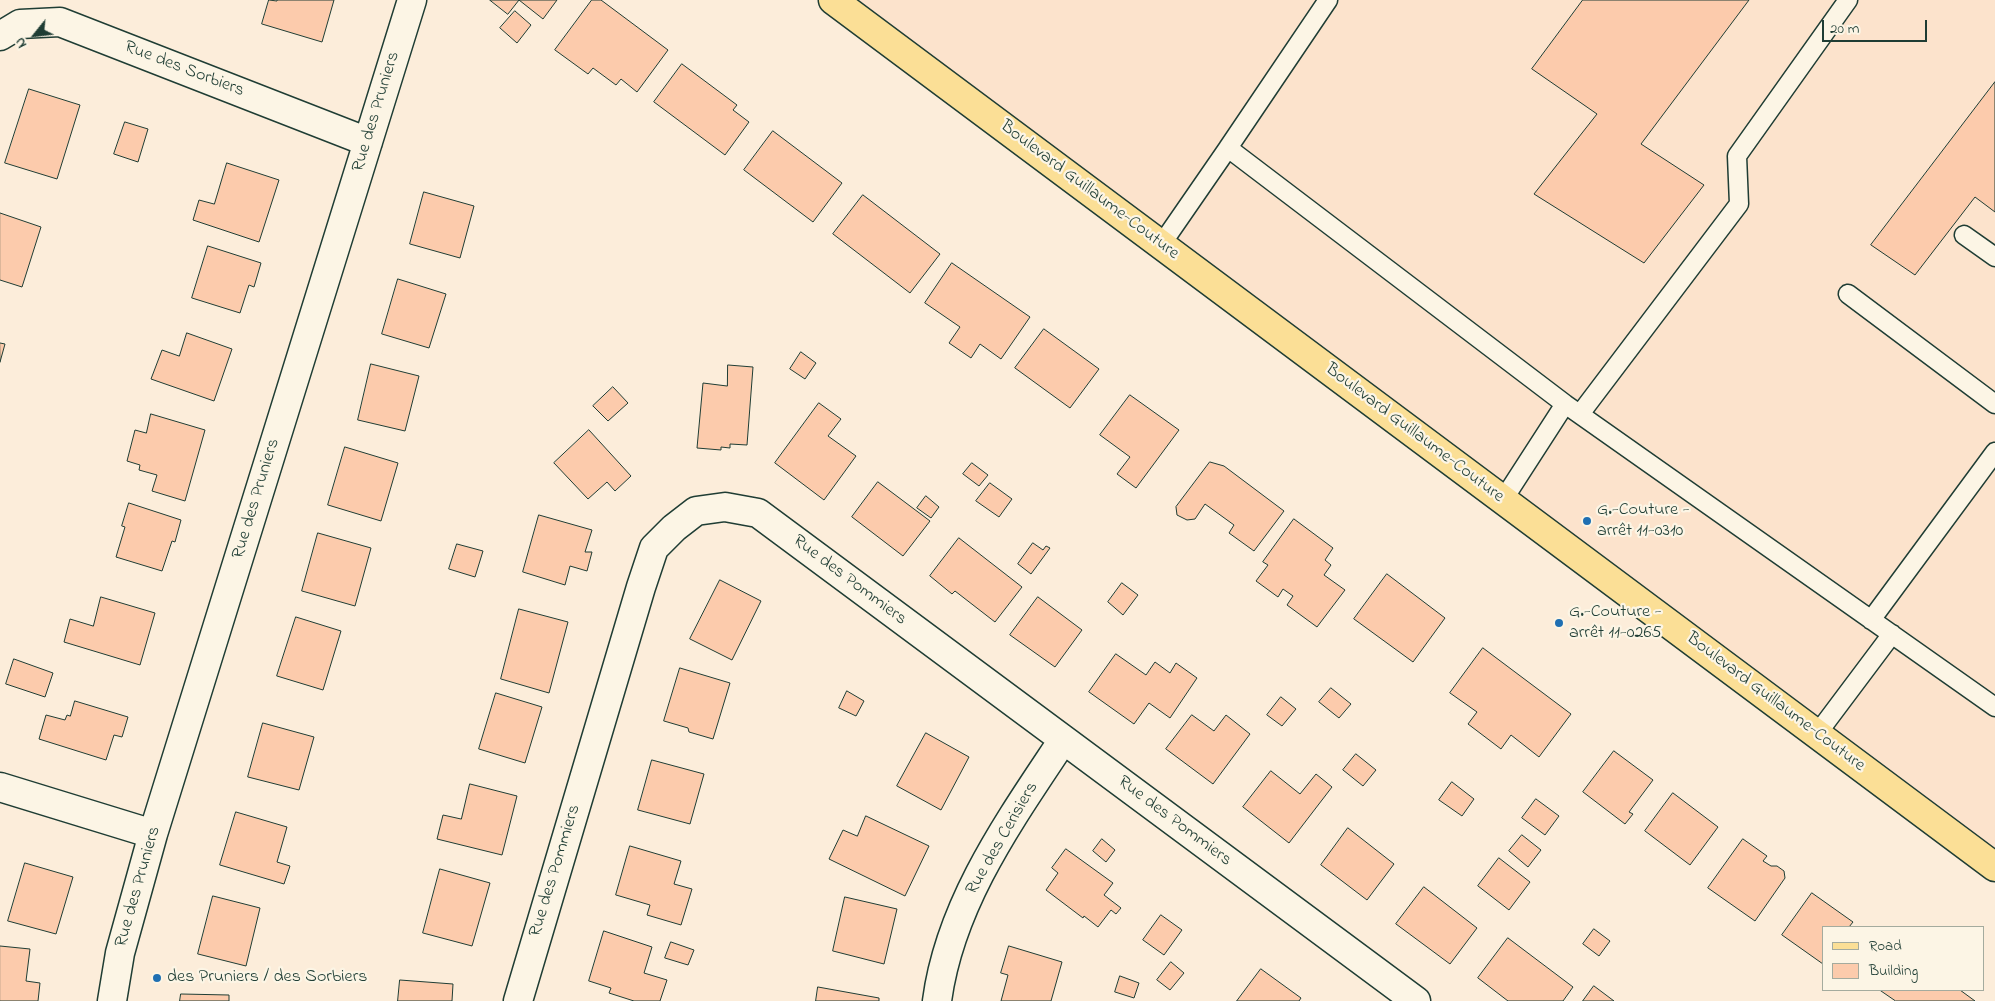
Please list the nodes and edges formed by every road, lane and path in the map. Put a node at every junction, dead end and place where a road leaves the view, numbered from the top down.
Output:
1 (412, 0) edge
2 (833, 0) edge
3 (1328, 0) edge
4 (1848, 0) edge
5 (0, 36) edge
6 (368, 142) junction
7 (1228, 148) junction
8 (1964, 235) dead end
9 (1161, 245) junction
10 (1995, 257) edge
11 (1848, 294) dead end
12 (1995, 404) edge
13 (1572, 409) junction
14 (1995, 452) edge
15 (1503, 500) junction
16 (1872, 620) junction
17 (1892, 634) junction
18 (1995, 707) edge
19 (1817, 734) junction
20 (1063, 740) junction
21 (0, 787) edge
22 (153, 834) junction
23 (1995, 867) edge
24 (1382, 991) edge
25 (112, 1001) edge
26 (518, 1001) edge
27 (937, 1001) edge
28 (1416, 1001) edge

1 - 6 street, Rue des Pruniers
2 - 9 main road, Boulevard Guillaume-Couture
3 - 7 lane
4 - 13 lane
5 - 6 street, Rue des Sorbiers
6 - 22 street, Rue des Pruniers
7 - 9 lane
7 - 13 lane
8 - 10 lane
9 - 15 main road, Boulevard Guillaume-Couture
11 - 12 lane
13 - 15 lane
13 - 16 lane
14 - 16 lane
15 - 19 main road, Boulevard Guillaume-Couture
16 - 17 lane
17 - 18 lane
17 - 19 lane
19 - 23 main road, Boulevard Guillaume-Couture
20 - 24 street, Rue des Pommiers
20 - 26 street, Rue des Pommiers
20 - 27 street, Rue des Cerisiers
21 - 22 street
22 - 25 street, Rue des Pruniers
24 - 28 street, Rue des Pommiers

